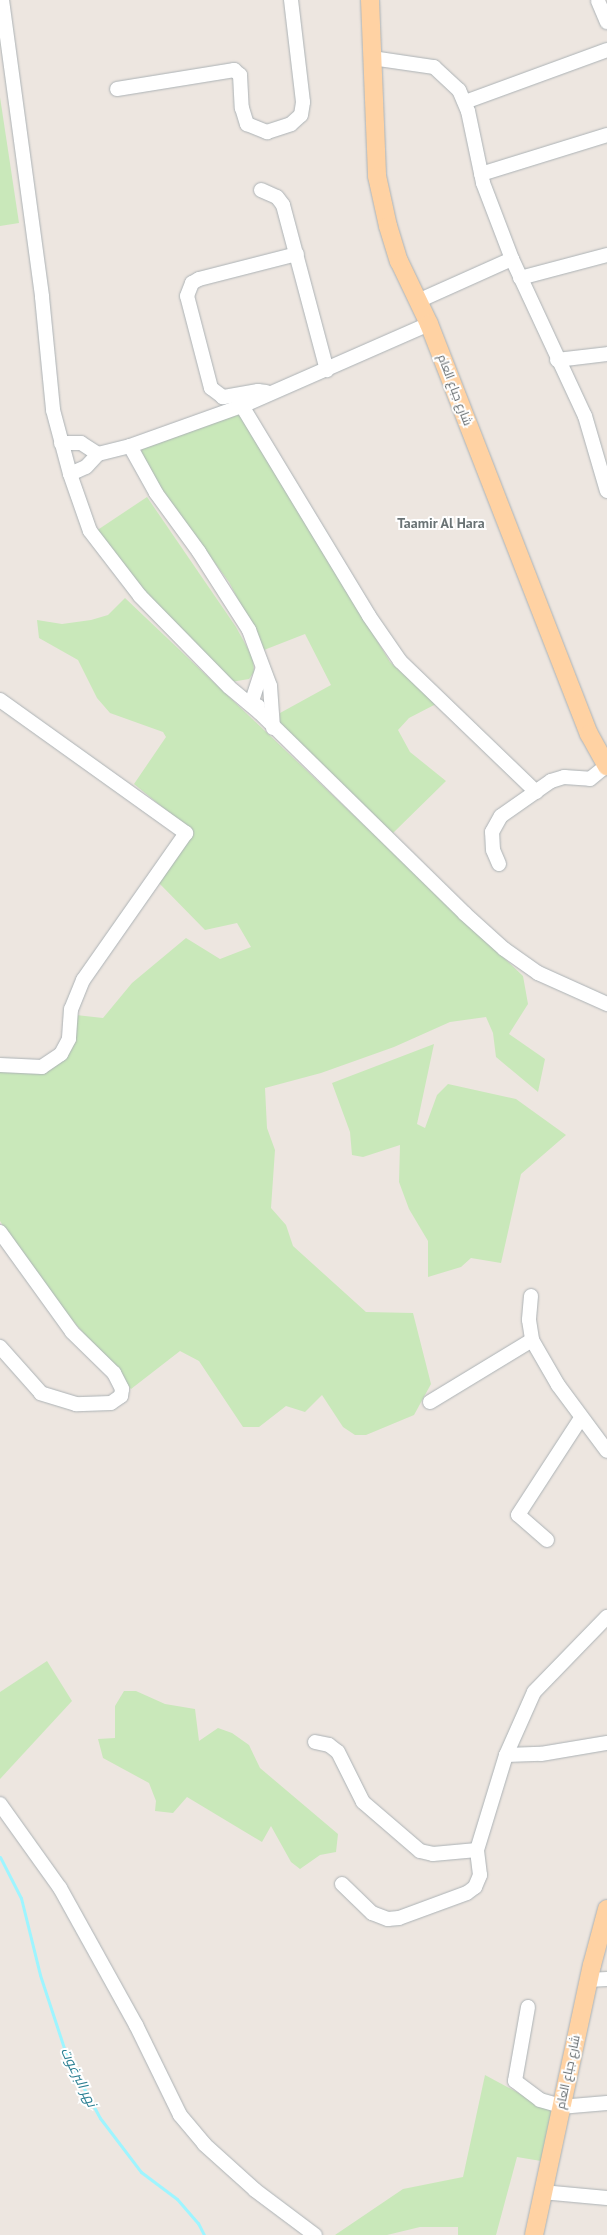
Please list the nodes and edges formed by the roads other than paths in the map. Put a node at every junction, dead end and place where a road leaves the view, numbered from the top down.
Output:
1 (2, 0) edge
2 (291, 0) edge
3 (370, 0) edge
4 (598, 1) dead end
5 (607, 22) edge
6 (607, 50) edge
7 (372, 58) junction
8 (117, 89) dead end
9 (465, 102) junction
10 (607, 135) edge
11 (481, 174) junction
12 (262, 190) dead end
13 (296, 254) junction
14 (607, 255) edge
15 (512, 259) junction
16 (520, 278) junction
17 (418, 301) junction
18 (429, 324) junction
19 (607, 354) edge
20 (557, 360) junction
21 (327, 370) junction
22 (269, 393) junction
23 (242, 406) junction
24 (61, 443) junction
25 (130, 446) junction
26 (98, 454) junction
27 (70, 474) junction
28 (607, 491) edge
29 (263, 668) junction
30 (259, 684) junction
31 (236, 692) junction
32 (270, 696) junction
33 (0, 700) edge
34 (251, 704) junction
35 (273, 728) junction
36 (607, 766) edge
37 (536, 792) junction
38 (499, 864) dead end
39 (607, 1004) edge
40 (0, 1065) edge
41 (0, 1232) edge
42 (532, 1296) dead end
43 (532, 1340) junction
44 (0, 1347) edge
45 (430, 1402) dead end
46 (581, 1418) junction
47 (607, 1451) edge
48 (547, 1540) dead end
49 (606, 1624) edge
50 (315, 1742) dead end
51 (607, 1743) edge
52 (506, 1755) junction
53 (0, 1804) edge
54 (477, 1850) junction
55 (342, 1884) dead end
56 (607, 1909) edge
57 (607, 1979) edge
58 (588, 1980) junction
59 (528, 2007) dead end
60 (607, 2103) edge
61 (560, 2106) junction
62 (542, 2192) junction
63 (607, 2198) edge
64 (316, 2235) edge
65 (534, 2235) edge

1 - 24 street
2 - 8 street
3 - 7 main road, شارع جباع العام
4 - 5 street
6 - 9 street
7 - 9 street
7 - 17 main road, شارع جباع العام
9 - 11 street
10 - 11 street
11 - 15 street
12 - 13 street
13 - 21 street
13 - 22 street
14 - 16 street
15 - 16 street
15 - 17 street
16 - 20 street
17 - 18 main road, شارع جباع العام
18 - 21 street
18 - 36 main road, شارع جباع العام
19 - 20 street
20 - 28 street
21 - 22 street
22 - 23 street
23 - 25 street
23 - 37 street
24 - 26 street
24 - 27 street
25 - 26 street
25 - 29 street
26 - 27 street
27 - 31 street
29 - 30 street
29 - 32 street
30 - 31 street
30 - 34 street
31 - 34 street
32 - 34 street
32 - 35 street
33 - 40 street
34 - 35 street
35 - 39 street
36 - 37 street
37 - 38 street
41 - 44 street
42 - 43 street
43 - 45 street
43 - 46 street
46 - 47 street
46 - 48 street
49 - 52 street
50 - 54 street
51 - 52 street
52 - 54 street
53 - 64 street
54 - 55 street
56 - 58 main road, شارع جباع العام
57 - 58 street
58 - 61 main road, شارع جباع العام
59 - 61 street
60 - 61 street
61 - 62 main road, شارع جباع العام
62 - 63 street
62 - 65 main road, شارع جباع العام

